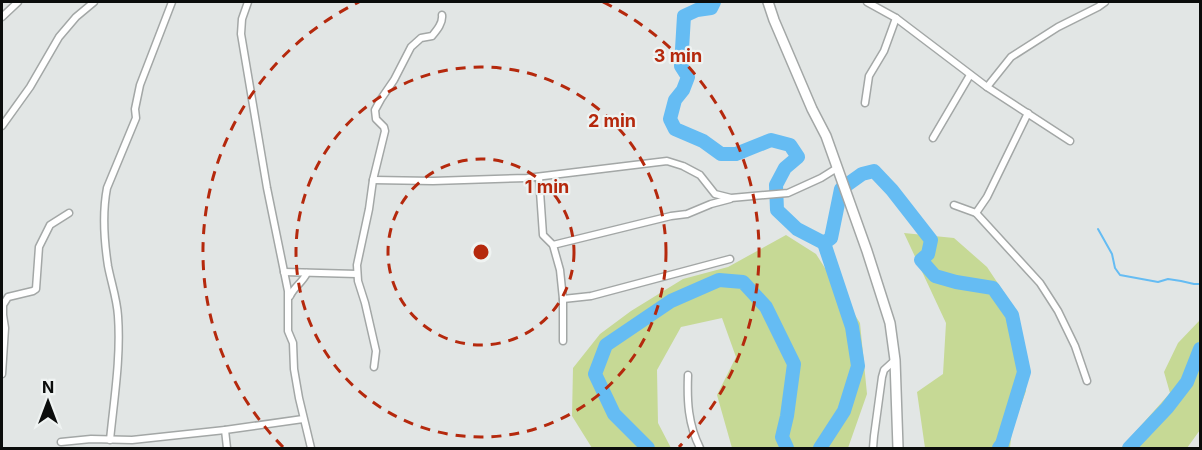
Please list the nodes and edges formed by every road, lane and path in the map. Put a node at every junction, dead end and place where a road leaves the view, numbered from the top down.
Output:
1 (18, 2) edge
2 (94, 2) edge
3 (172, 2) edge
4 (248, 2) edge
5 (768, 2) edge
6 (867, 2) edge
7 (1105, 2) edge
8 (442, 15) dead end
9 (2, 17) edge
10 (896, 18) junction
11 (970, 75) junction
12 (987, 87) junction
13 (866, 103) dead end
14 (1028, 113) junction
15 (2, 126) edge
16 (933, 138) dead end
17 (1070, 141) dead end
18 (838, 171) junction
19 (539, 177) junction
20 (373, 180) junction
21 (731, 198) junction
22 (954, 204) dead end
23 (69, 213) dead end
24 (976, 213) junction
25 (553, 245) junction
26 (730, 259) dead end
27 (284, 272) junction
28 (307, 273) junction
29 (357, 274) junction
30 (563, 299) junction
31 (288, 300) junction
32 (2, 315) edge
33 (564, 341) dead end
34 (895, 360) junction
35 (374, 367) dead end
36 (2, 374) edge
37 (688, 375) dead end
38 (1087, 381) dead end
39 (303, 419) junction
40 (225, 430) junction
41 (110, 440) junction
42 (61, 442) dead end
43 (227, 448) edge
44 (311, 448) edge
45 (700, 448) edge
46 (873, 448) edge
47 (898, 448) edge

1 - 9 street
2 - 15 street
3 - 41 street
4 - 27 street
5 - 18 street
6 - 10 street
7 - 12 street
8 - 20 street
10 - 11 street
10 - 13 street
11 - 12 street
11 - 16 street
12 - 14 street
14 - 17 street
14 - 24 street
18 - 21 street
18 - 34 street
19 - 20 street
19 - 21 street
19 - 25 street
20 - 29 street
21 - 25 street
22 - 24 street
23 - 32 street
24 - 38 street
25 - 30 street
26 - 30 street
27 - 28 street
27 - 31 street
28 - 29 street
28 - 31 street
29 - 35 street
30 - 33 street
31 - 39 street
32 - 36 street
34 - 46 street
34 - 47 street
37 - 45 street
39 - 40 street
39 - 44 street
40 - 41 street
40 - 43 street
41 - 42 street

